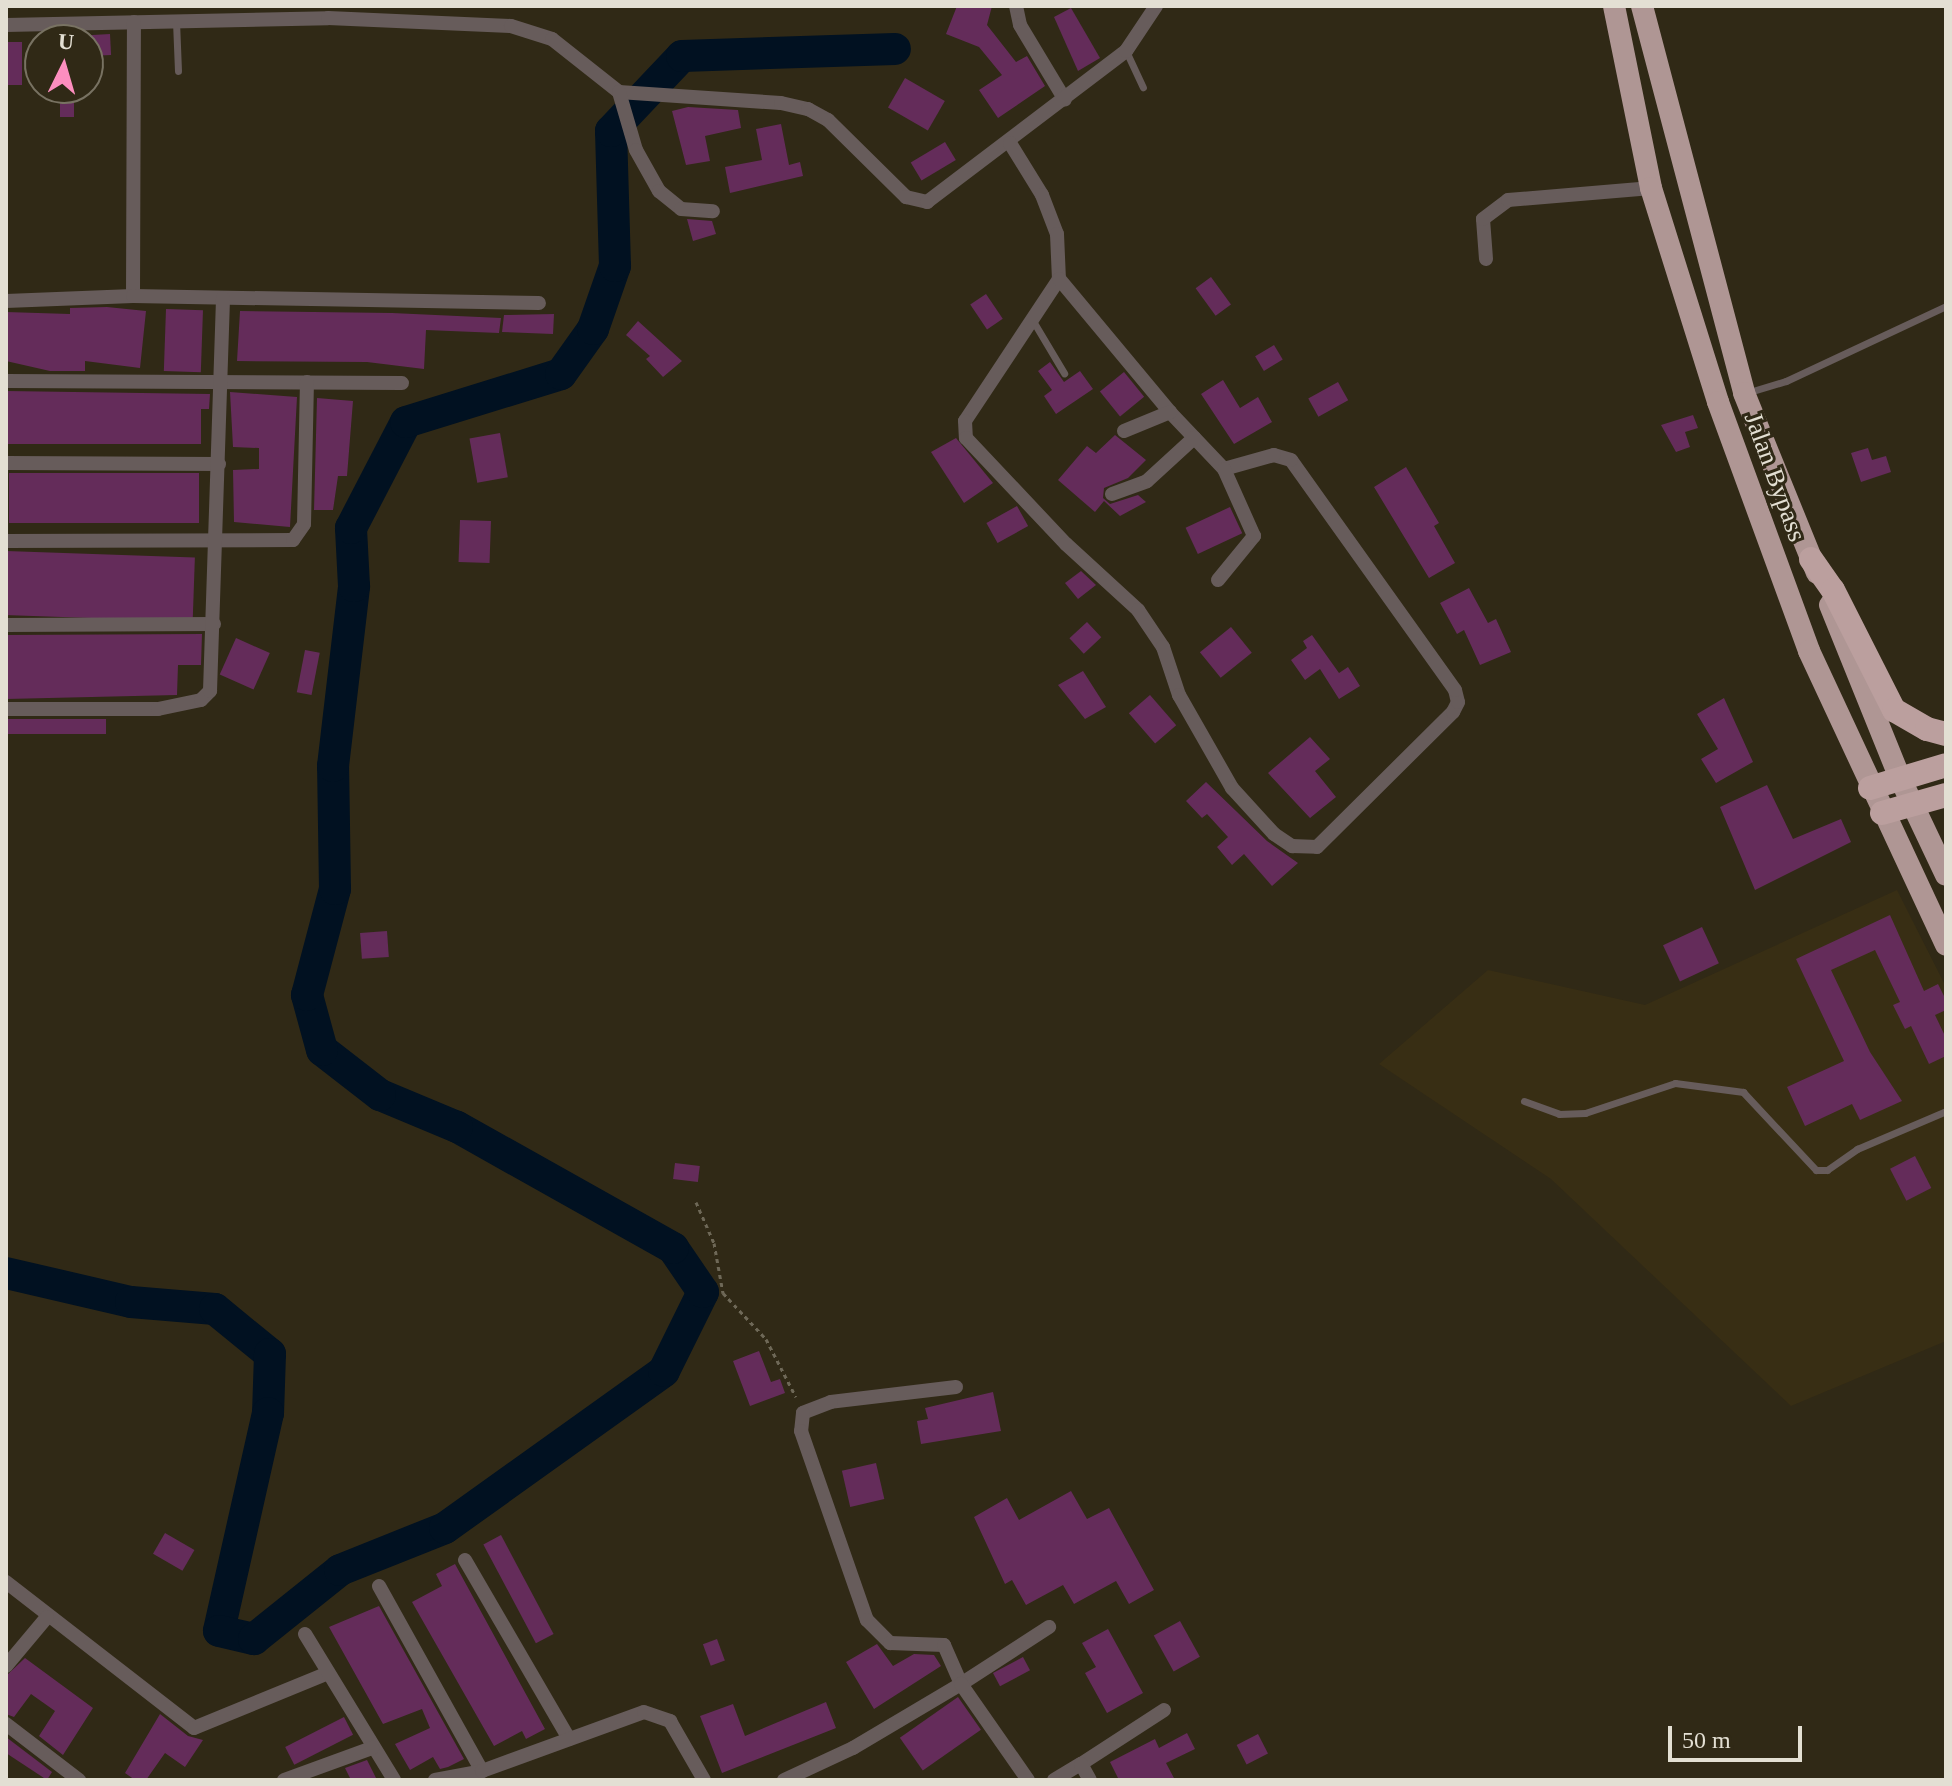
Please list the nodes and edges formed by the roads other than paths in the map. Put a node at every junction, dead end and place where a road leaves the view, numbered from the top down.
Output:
1 (1016, 6) edge
2 (1156, 6) edge
3 (1614, 6) edge
4 (1642, 6) edge
5 (176, 21) junction
6 (134, 22) junction
7 (104, 27) edge
8 (1126, 51) junction
9 (178, 71) dead end
10 (1143, 87) dead end
11 (621, 100) junction
12 (1065, 100) junction
13 (1010, 143) junction
14 (1651, 188) junction
15 (713, 211) dead end
16 (1486, 259) dead end
17 (1059, 279) junction
18 (133, 296) junction
19 (223, 298) junction
20 (6, 301) edge
21 (539, 303) dead end
22 (1946, 306) edge
23 (1033, 321) junction
24 (1064, 373) dead end
25 (6, 381) edge
26 (222, 381) junction
27 (307, 382) junction
28 (402, 383) dead end
29 (1744, 393) junction
30 (1170, 412) junction
31 (1124, 431) dead end
32 (1194, 438) junction
33 (6, 463) edge
34 (219, 464) junction
35 (1224, 469) junction
36 (1112, 494) dead end
37 (6, 541) edge
38 (218, 541) junction
39 (1811, 559) junction
40 (1218, 580) dead end
41 (214, 624) junction
42 (6, 625) edge
43 (6, 709) edge
44 (1946, 734) edge
45 (1946, 765) edge
46 (1900, 778) junction
47 (1870, 788) junction
48 (1946, 795) edge
49 (1911, 804) junction
50 (1882, 813) junction
51 (1946, 875) edge
52 (1946, 945) edge
53 (1524, 1101) dead end
54 (1946, 1111) edge
55 (956, 1387) dead end
56 (465, 1560) dead end
57 (6, 1582) edge
58 (379, 1586) dead end
59 (47, 1617) junction
60 (1049, 1627) dead end
61 (305, 1634) dead end
62 (6, 1666) edge
63 (328, 1673) junction
64 (961, 1684) junction
65 (1164, 1710) dead end
66 (6, 1724) edge
67 (569, 1739) junction
68 (372, 1748) junction
69 (1081, 1764) junction
70 (482, 1771) junction
71 (79, 1780) edge
72 (284, 1780) edge
73 (394, 1780) edge
74 (435, 1780) edge
75 (704, 1780) edge
76 (784, 1780) edge
77 (1028, 1780) edge
78 (1054, 1780) edge
79 (1090, 1780) edge

1 - 12 street
2 - 8 street
3 - 14 highway, Jalan Bypass
4 - 29 highway, Jalan Bypass
5 - 6 street
5 - 9 lane
5 - 11 street
6 - 7 street
6 - 18 street
8 - 10 lane
8 - 12 street
11 - 13 street
11 - 15 street
12 - 13 street
13 - 17 street
14 - 16 street
14 - 47 highway, Jalan Bypass
17 - 23 street
17 - 30 street
18 - 19 street
18 - 20 street
19 - 21 street
19 - 26 street
22 - 29 lane
23 - 24 lane
23 - 35 street
25 - 26 street
26 - 27 street
26 - 34 street
27 - 28 street
27 - 38 street
29 - 39 highway, Jalan Bypass
30 - 31 street
30 - 32 street
32 - 35 street
32 - 36 street
33 - 34 street
34 - 38 street
35 - 40 street
37 - 38 street
38 - 41 street
39 - 44 highway
39 - 46 highway, Jalan Bypass
41 - 42 street
41 - 43 street
45 - 46 highway
46 - 47 highway
46 - 49 highway, Jalan Bypass
47 - 50 highway, Jalan Bypass
48 - 49 highway
49 - 50 highway
49 - 51 highway, Jalan Bypass
50 - 52 highway, Jalan Bypass
53 - 54 lane
55 - 64 street
56 - 67 street
57 - 59 street
58 - 70 street
59 - 62 street
59 - 63 street
60 - 64 street
61 - 63 street
63 - 68 street
64 - 76 street
64 - 77 street
65 - 69 street
66 - 71 street
67 - 70 street
67 - 75 street
68 - 72 street
68 - 73 street
69 - 78 street
69 - 79 street
70 - 74 street

